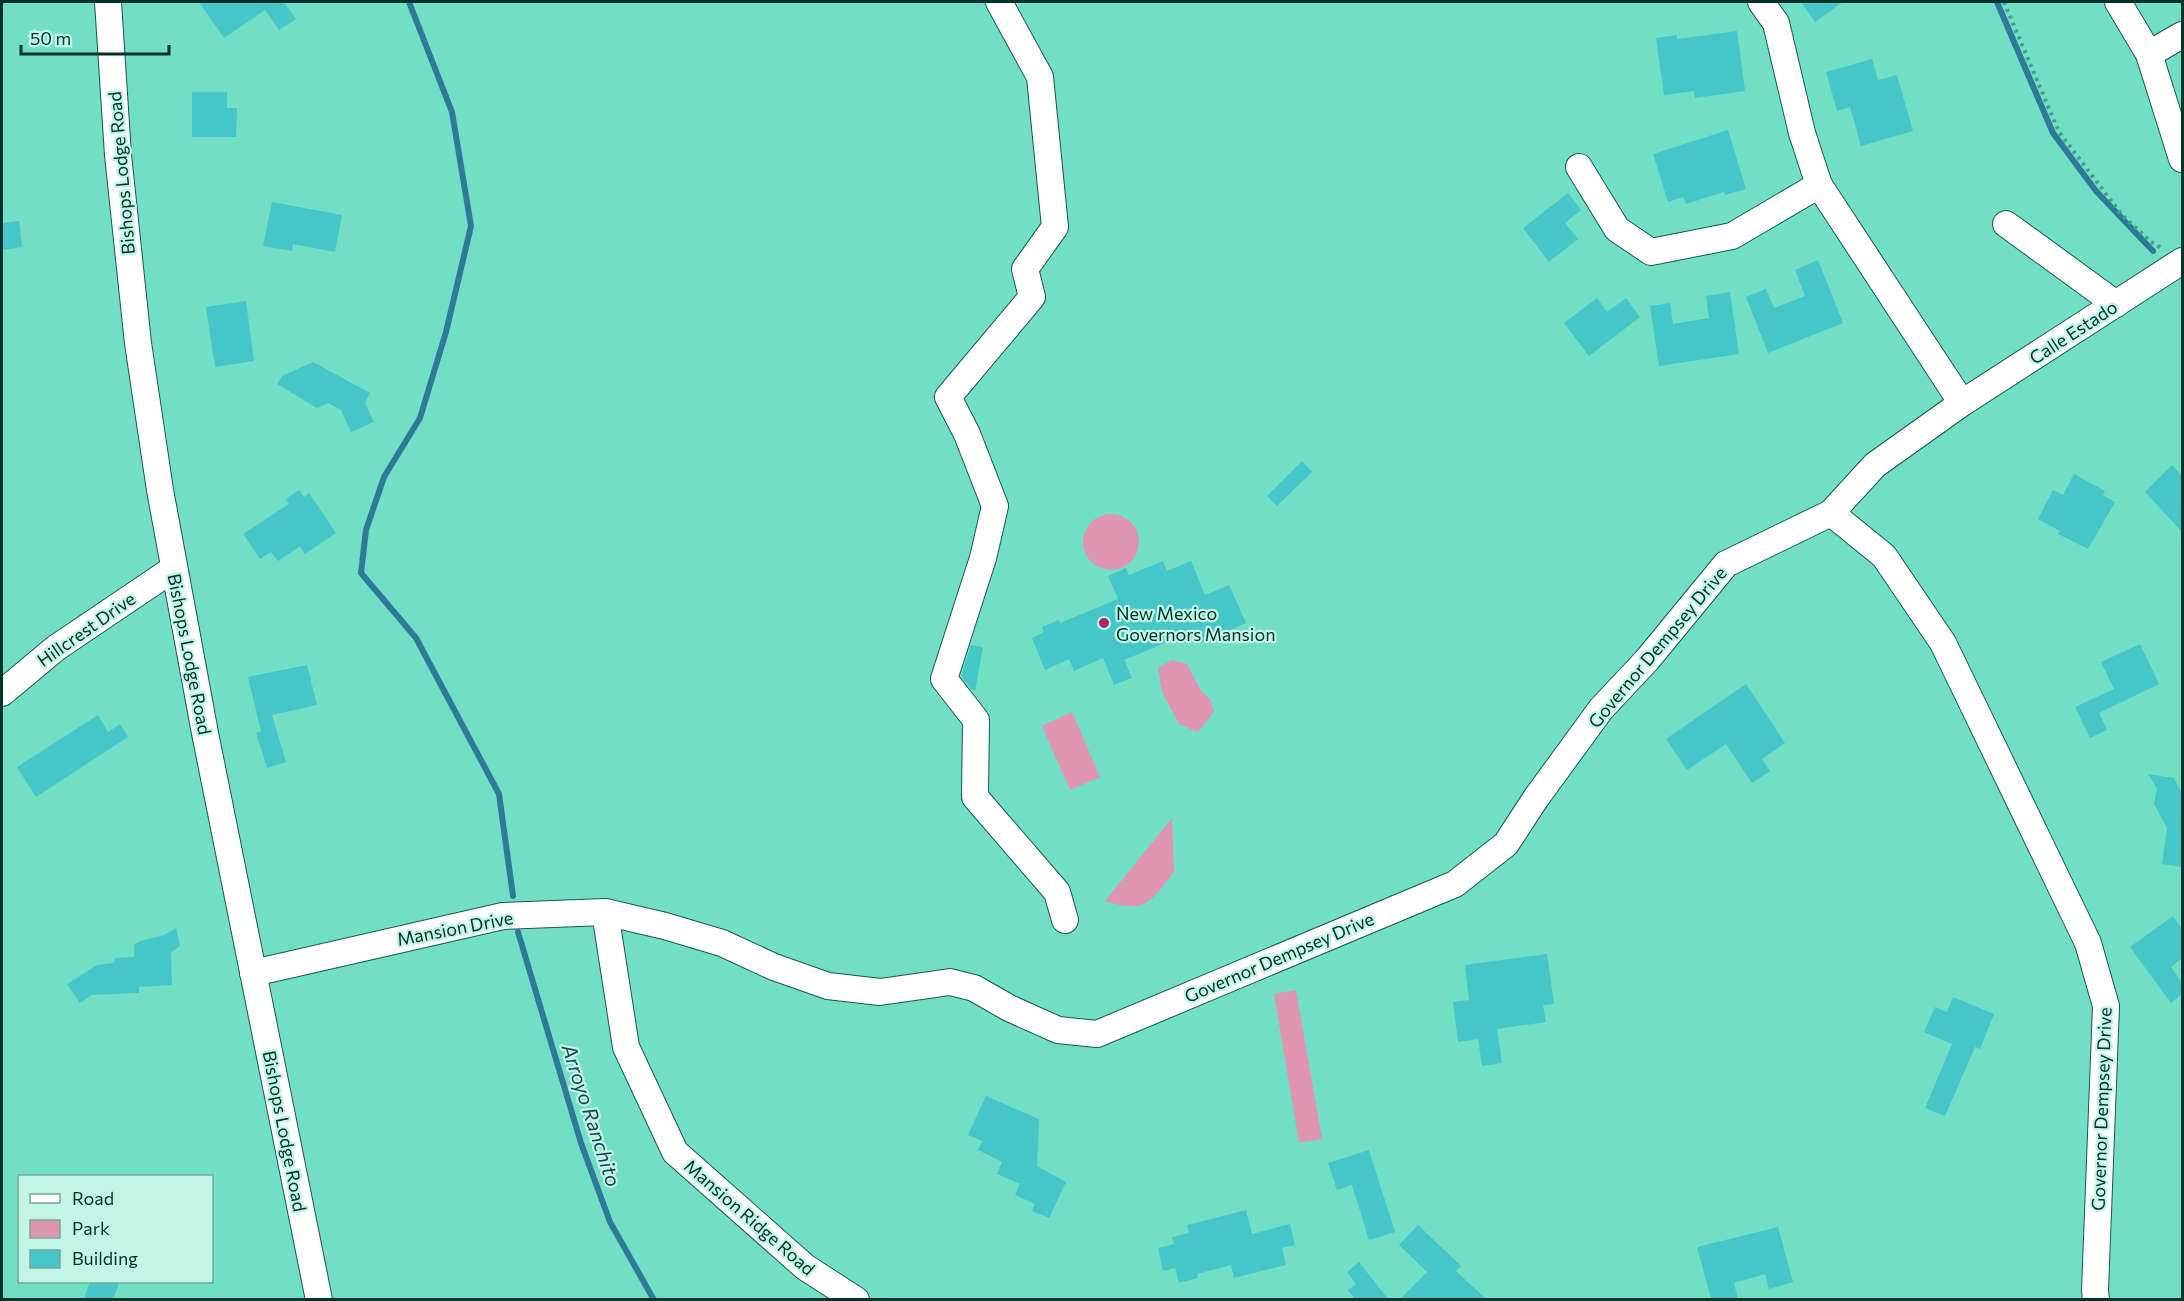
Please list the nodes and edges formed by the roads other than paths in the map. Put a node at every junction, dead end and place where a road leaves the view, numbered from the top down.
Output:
1 (108, 2) edge
2 (999, 2) edge
3 (1761, 2) edge
4 (2118, 2) edge
5 (2182, 35) edge
6 (2149, 54) junction
7 (2182, 159) edge
8 (1579, 167) dead end
9 (1819, 185) junction
10 (2006, 224) dead end
11 (2182, 261) edge
12 (2116, 304) junction
13 (1962, 403) junction
14 (1831, 513) junction
15 (173, 569) junction
16 (2, 693) edge
17 (605, 912) junction
18 (1065, 920) dead end
19 (253, 973) junction
20 (828, 986) joint
21 (319, 1299) edge
22 (856, 1299) edge
23 (2096, 1299) edge

1 - 15 street, Bishops Lodge Road
2 - 18 street
3 - 9 street
4 - 6 street
5 - 6 street
6 - 7 street
8 - 9 street
9 - 13 street
10 - 12 street
11 - 12 street, Calle Estado
12 - 13 street, Calle Estado
13 - 14 street, Calle Estado
14 - 20 street, Governor Dempsey Drive
14 - 23 street, Governor Dempsey Drive
15 - 16 street, Hillcrest Drive
15 - 19 street, Bishops Lodge Road
17 - 19 street, Mansion Drive
17 - 20 street, Mansion Drive
17 - 22 street, Mansion Ridge Road
19 - 21 street, Bishops Lodge Road

